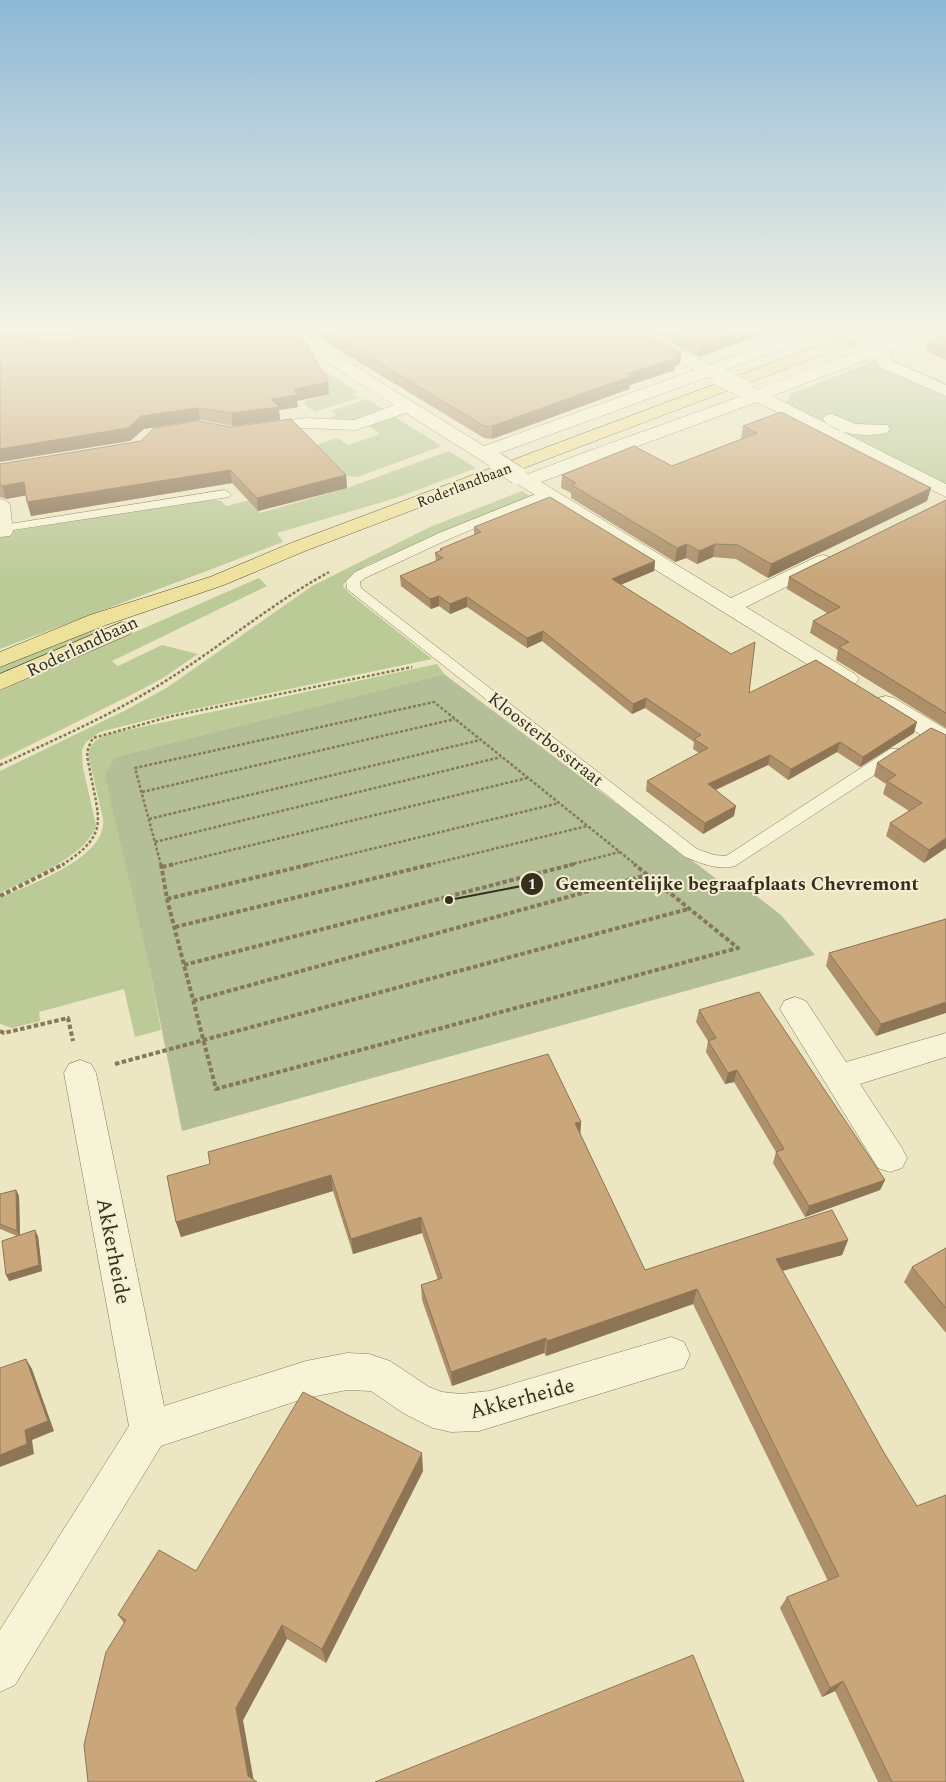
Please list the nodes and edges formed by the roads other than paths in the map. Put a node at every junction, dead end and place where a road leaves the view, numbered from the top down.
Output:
1 (393, 411) edge
2 (415, 411) edge
3 (615, 411) edge
4 (658, 411) edge
5 (708, 411) edge
6 (785, 411) edge
7 (817, 411) edge
8 (881, 429) dead end
9 (242, 432) edge
10 (490, 458) junction
11 (522, 478) junction
12 (225, 494) dead end
13 (546, 494) junction
14 (943, 499) edge
15 (2, 520) edge
16 (842, 552) edge
17 (217, 580) junction
18 (730, 607) junction
19 (0, 660) edge
20 (0, 683) edge
21 (924, 740) edge
22 (795, 1009) dead end
23 (946, 1045) edge
24 (80, 1073) road end
25 (839, 1077) junction
26 (890, 1158) dead end
27 (672, 1355) dead end
28 (149, 1430) junction
29 (4, 1655) edge

1 - 9 street
2 - 10 street, Kloosterbosstraat
3 - 10 street
4 - 17 main road, Roderlandbaan
5 - 11 street
6 - 14 street
7 - 8 street
10 - 11 street, Kloosterbosstraat, bridge
11 - 13 street, Kloosterbosstraat
12 - 15 lane
13 - 18 street, Kloosterbosstraat
13 - 21 lane, Kloosterbosstraat
16 - 18 street
17 - 19 main road, Roderlandbaan
17 - 20 main road, Roderlandbaan
18 - 21 street, Kloosterbosstraat
22 - 25 street
23 - 25 street
24 - 28 street, Akkerheide
25 - 26 street
27 - 28 street, Akkerheide
28 - 29 street

